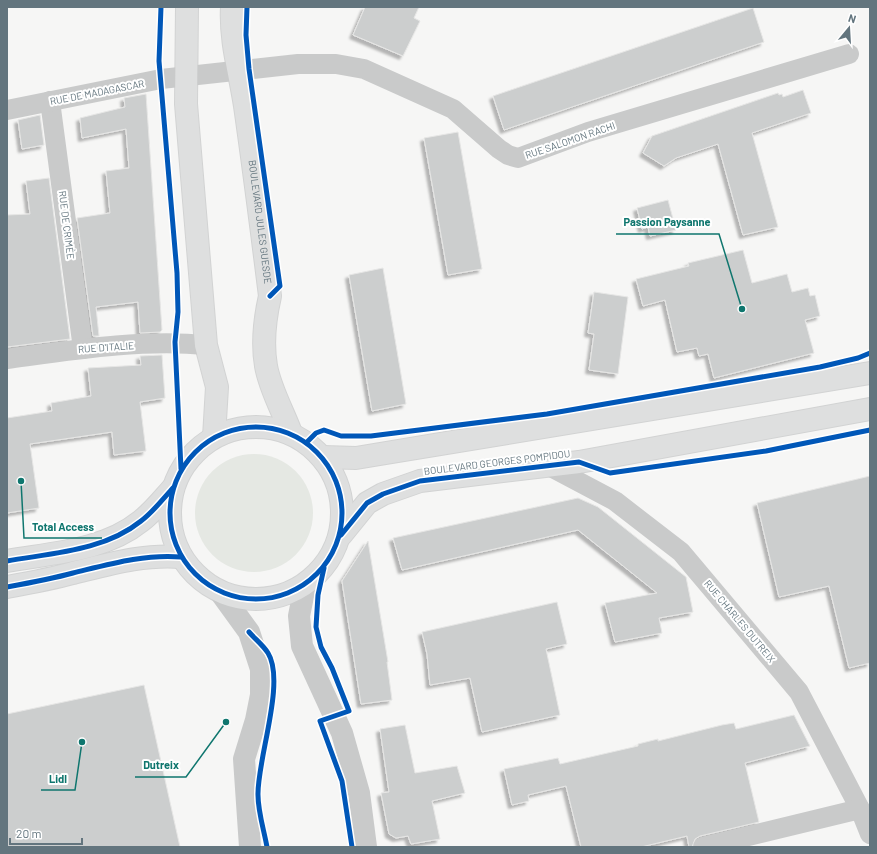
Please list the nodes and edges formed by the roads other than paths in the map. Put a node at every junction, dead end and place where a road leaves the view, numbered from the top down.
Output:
1 (187, 7) edge
2 (232, 7) edge
3 (849, 54) dead end
4 (237, 70) junction
5 (186, 76) junction
6 (50, 101) junction
7 (7, 110) edge
8 (206, 345) junction
9 (83, 349) junction
10 (7, 358) edge
11 (870, 373) edge
12 (870, 409) edge
13 (290, 433) junction
14 (214, 437) junction
15 (323, 457) junction
16 (547, 465) junction
17 (173, 488) junction
18 (341, 535) junction
19 (181, 557) junction
20 (7, 561) edge
21 (304, 586) junction
22 (7, 587) edge
23 (220, 592) junction
24 (860, 809) junction
25 (870, 834) edge
26 (250, 847) edge
27 (366, 847) edge
28 (703, 847) edge

1 - 5 main road
2 - 4 main road, BOULEVARD JULES GUESDE
3 - 4 street, RUE SALOMON RACHI
4 - 5 street, RUE SALOMON RACHI
4 - 13 main road, BOULEVARD JULES GUESDE
5 - 6 street, RUE DE MADAGASCAR
5 - 8 main road
6 - 7 street, RUE DE MADAGASCAR
6 - 9 street, RUE DE CRIMÉE
8 - 9 street, RUE D'ITALIE
8 - 14 main road
9 - 10 street, RUE D'ITALIE
11 - 15 main road
12 - 16 main road, BOULEVARD GEORGES POMPIDOU
13 - 14 main road, BOULEVARD GEORGES POMPIDOU
13 - 15 main road, BOULEVARD GEORGES POMPIDOU
14 - 17 main road, BOULEVARD GEORGES POMPIDOU
15 - 18 main road, BOULEVARD GEORGES POMPIDOU
16 - 18 main road, BOULEVARD GEORGES POMPIDOU
16 - 24 street, RUE CHARLES DUTREIX
17 - 19 main road, BOULEVARD GEORGES POMPIDOU
17 - 20 main road, BOULEVARD GEORGES POMPIDOU
18 - 21 main road, BOULEVARD GEORGES POMPIDOU
19 - 22 main road
19 - 23 main road, BOULEVARD GEORGES POMPIDOU
21 - 23 main road, BOULEVARD GEORGES POMPIDOU
21 - 27 street
23 - 26 street
24 - 25 street, RUE CHARLES DUTREIX
24 - 28 street

